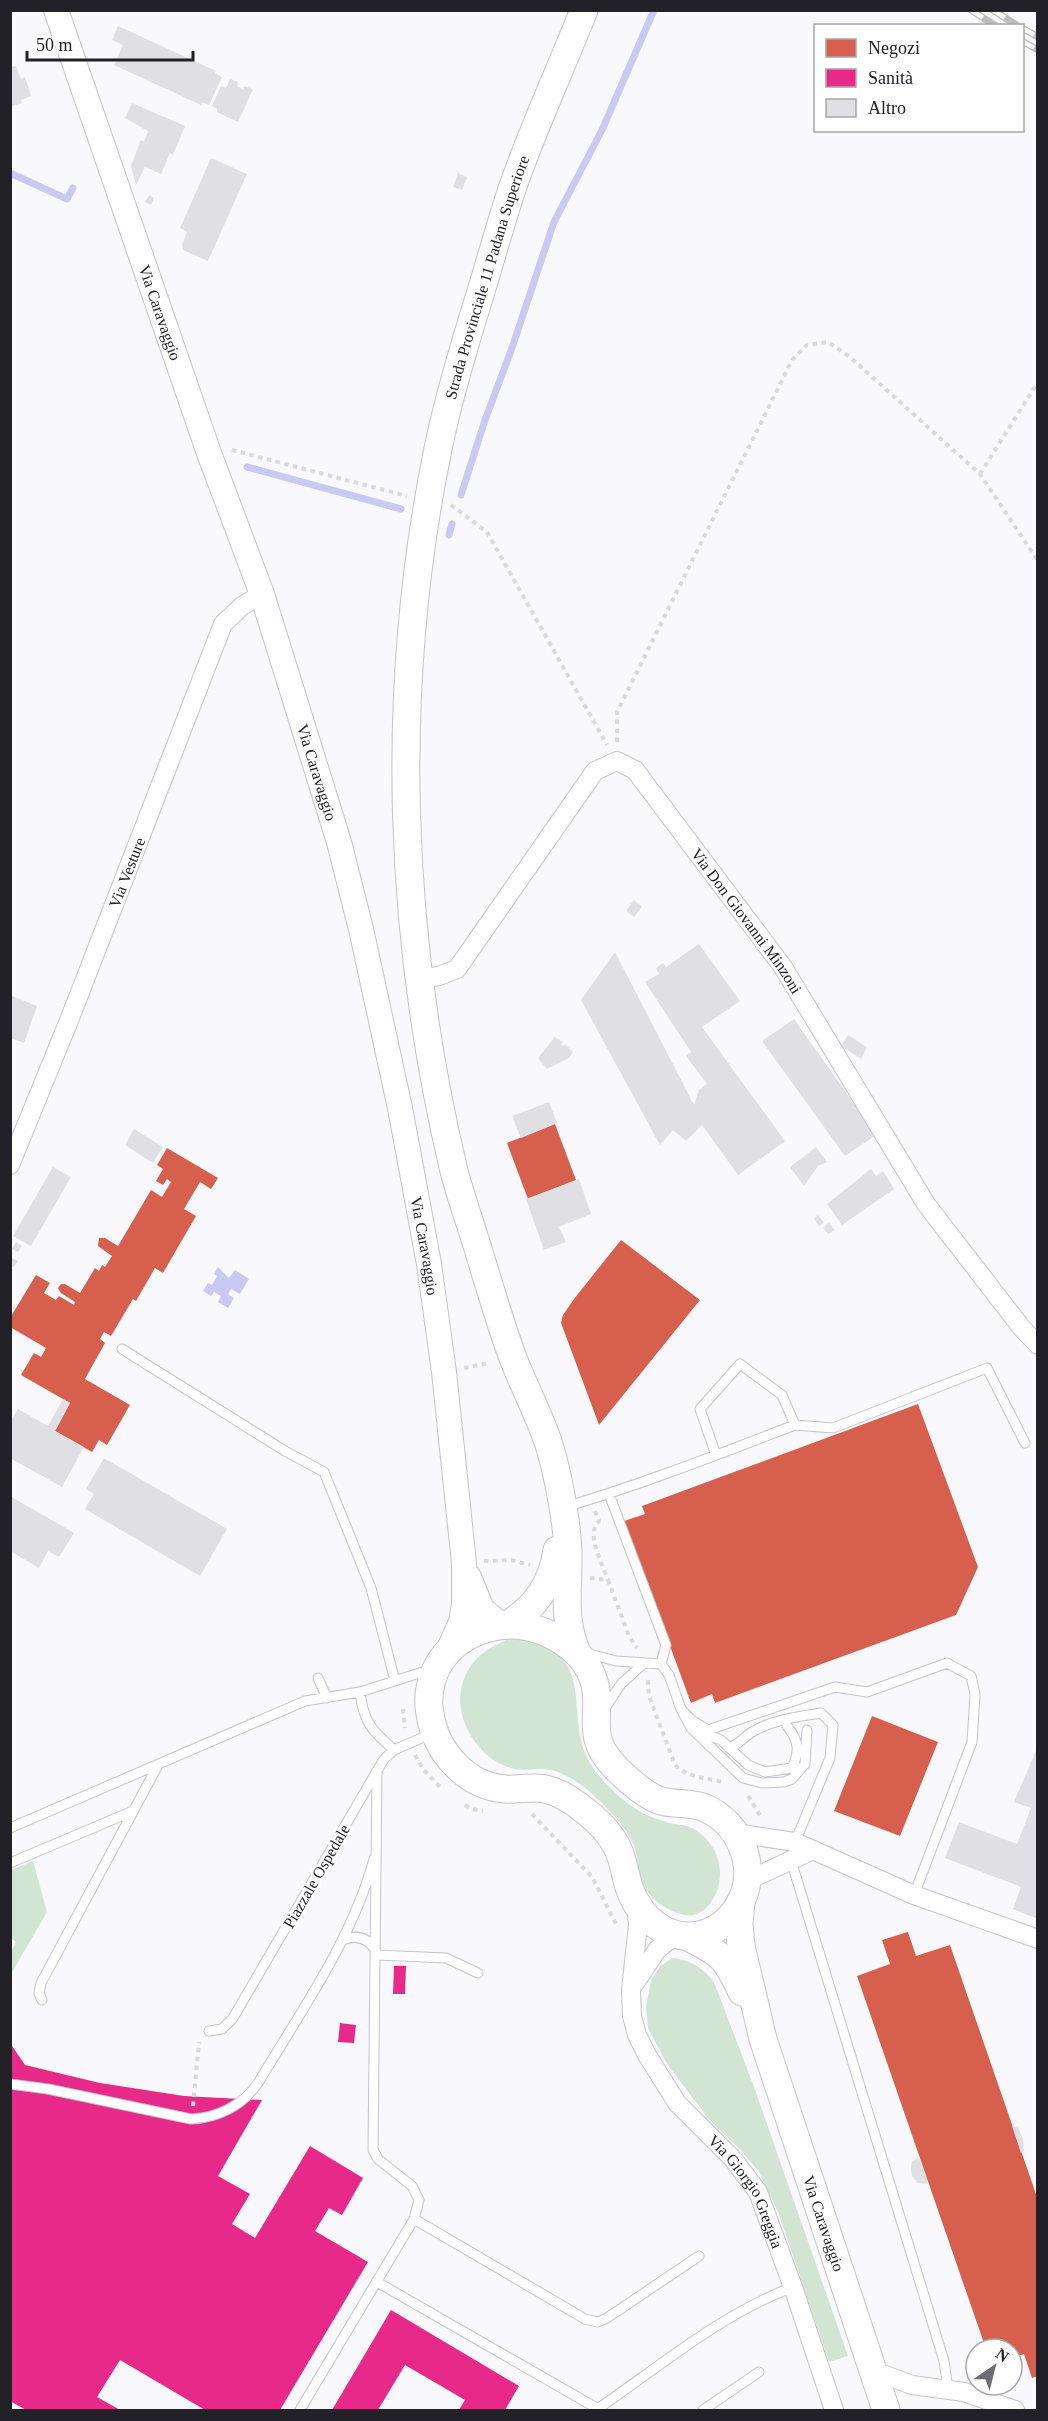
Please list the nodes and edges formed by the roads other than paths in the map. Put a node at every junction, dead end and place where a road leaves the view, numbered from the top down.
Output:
1 (56, 10) edge
2 (584, 10) edge
3 (421, 552) joint
4 (262, 594) junction
5 (418, 979) junction
6 (10, 1165) edge
7 (1038, 1345) edge
8 (122, 1349) dead end
9 (795, 1425) junction
10 (1025, 1443) dead end
11 (716, 1455) junction
12 (609, 1494) junction
13 (563, 1510) junction
14 (464, 1563) junction
15 (505, 1626) junction
16 (577, 1653) junction
17 (443, 1659) junction
18 (643, 1664) junction
19 (661, 1664) junction
20 (318, 1678) dead end
21 (395, 1681) junction
22 (360, 1692) junction
23 (327, 1698) junction
24 (681, 1708) junction
25 (787, 1726) dead end
26 (691, 1728) junction
27 (807, 1730) dead end
28 (435, 1732) junction
29 (598, 1739) junction
30 (729, 1748) junction
31 (394, 1750) junction
32 (157, 1767) junction
33 (377, 1771) junction
34 (133, 1811) junction
35 (730, 1825) junction
36 (10, 1828) edge
37 (792, 1842) junction
38 (377, 1845) junction
39 (813, 1850) junction
40 (791, 1862) junction
41 (10, 1863) edge
42 (743, 1893) junction
43 (914, 1895) junction
44 (636, 1903) junction
45 (682, 1936) junction
46 (1038, 1939) edge
47 (343, 1940) junction
48 (376, 1953) junction
49 (478, 1973) dead end
50 (631, 1990) junction
51 (42, 2000) dead end
52 (209, 2031) dead end
53 (762, 2038) junction
54 (10, 2084) edge
55 (414, 2219) junction
56 (699, 2256) dead end
57 (376, 2282) junction
58 (793, 2287) junction
59 (872, 2370) junction
60 (759, 2372) dead end
61 (912, 2385) junction
62 (948, 2389) junction
63 (885, 2408) edge
64 (300, 2410) edge
65 (598, 2410) edge
66 (703, 2410) edge
67 (834, 2410) edge
68 (1015, 2410) edge

1 - 4 street, Via Caravaggio
2 - 3 main road, Strada Provinciale 11 Padana Superiore
3 - 5 main road, Via Caravaggio
4 - 6 street, Via Vesture
4 - 14 street, Via Caravaggio
5 - 7 street, Via Don Giovanni Minzoni
5 - 13 main road, Via Caravaggio
8 - 21 lane
9 - 10 lane
9 - 11 lane
9 - 11 lane
11 - 12 lane
12 - 13 lane
12 - 19 lane
13 - 15 main road, Via Caravaggio
13 - 16 main road, Via Caravaggio
14 - 15 street, Via Caravaggio
14 - 17 street, Via Caravaggio
15 - 16 main road, Via Caravaggio
15 - 17 main road, Via Caravaggio
16 - 18 lane
16 - 29 main road, Via Caravaggio
17 - 21 lane
17 - 28 main road, Via Caravaggio
18 - 19 lane
18 - 29 lane
19 - 24 lane
20 - 23 lane
21 - 22 lane
22 - 23 lane
22 - 31 lane
23 - 32 lane
24 - 26 lane
24 - 43 lane
25 - 30 lane
26 - 27 lane
26 - 30 lane
28 - 31 lane, Piazzale Ospedale
28 - 44 main road, Via Caravaggio
29 - 35 main road, Via Caravaggio
30 - 37 lane
31 - 33 lane, Piazzale Ospedale
32 - 34 lane
32 - 36 lane
33 - 38 lane
33 - 52 lane, Piazzale Ospedale
34 - 41 lane
34 - 51 lane
35 - 37 street, Via Caravaggio
35 - 42 main road, Via Caravaggio
37 - 39 street, Via Caravaggio
37 - 40 lane
38 - 47 lane
38 - 48 lane
39 - 40 street
39 - 43 street, Via Caravaggio
40 - 42 street
40 - 62 lane
42 - 45 main road
42 - 53 main road, Via Caravaggio
43 - 46 street, Via Caravaggio
44 - 45 main road, Via Caravaggio
44 - 50 street, Via Giorgio Greggia
45 - 50 street
45 - 53 main road, Via Caravaggio
47 - 48 lane
47 - 54 lane
48 - 49 lane
48 - 55 lane
50 - 58 street, Via Giorgio Greggia
53 - 59 main road, Via Caravaggio
55 - 56 lane
55 - 57 lane
57 - 64 lane
57 - 65 lane
58 - 65 lane
58 - 67 street, Via Giorgio Greggia
59 - 61 street
59 - 63 main road, Via Caravaggio
60 - 66 lane
61 - 62 street
61 - 63 street
62 - 68 street

